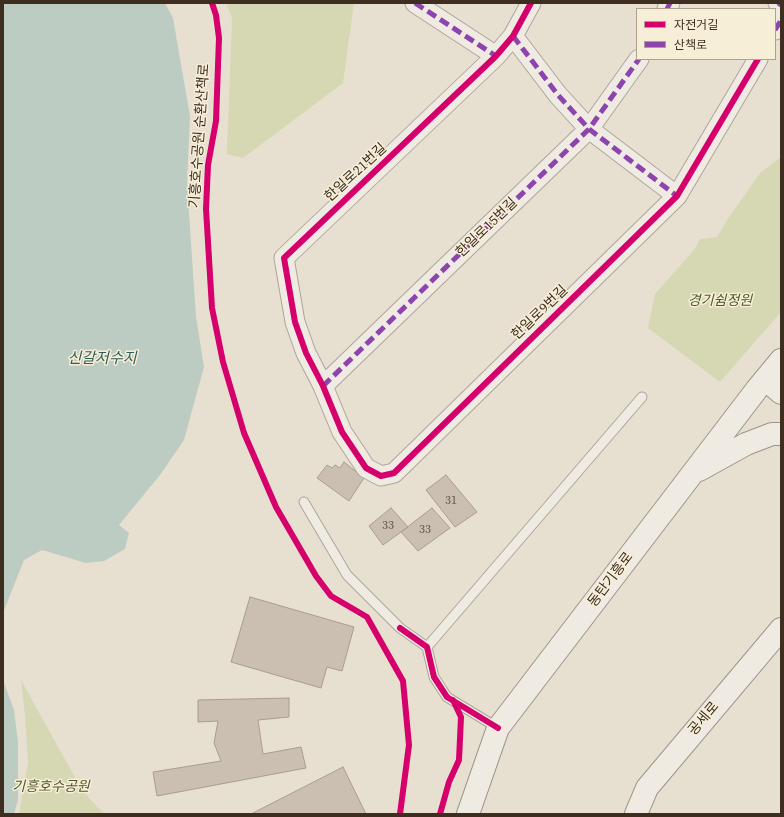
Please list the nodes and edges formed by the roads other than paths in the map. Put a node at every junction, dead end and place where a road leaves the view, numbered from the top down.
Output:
1 (415, 3) edge
2 (531, 3) edge
3 (778, 3) edge
4 (781, 5) edge
5 (513, 36) junction
6 (496, 56) junction
7 (638, 60) edge
8 (757, 60) edge
9 (589, 129) junction
10 (677, 196) junction
11 (781, 360) edge
12 (765, 379) junction
13 (323, 386) junction
14 (781, 393) edge
15 (642, 397) dead end
16 (781, 434) edge
17 (693, 473) junction
18 (304, 502) dead end
19 (781, 629) edge
20 (427, 647) junction
21 (498, 728) junction
22 (468, 814) edge
23 (636, 814) edge

1 - 6 street
2 - 5 street, 한일로21번길
3 - 4 street
5 - 6 street, 한일로21번길
5 - 9 street
6 - 13 street, 한일로21번길
7 - 9 street, 한일로15번길
8 - 10 street, 한일로9번길
9 - 10 street
9 - 13 street, 한일로15번길
10 - 13 street, 한일로9번길
11 - 12 main road, 동탄기흥로
12 - 14 main road
12 - 17 main road, 동탄기흥로
15 - 20 lane
16 - 17 main road
17 - 21 main road, 동탄기흥로
18 - 20 lane
19 - 23 main road, 공세로
20 - 21 lane
21 - 22 main road, 동탄기흥로

